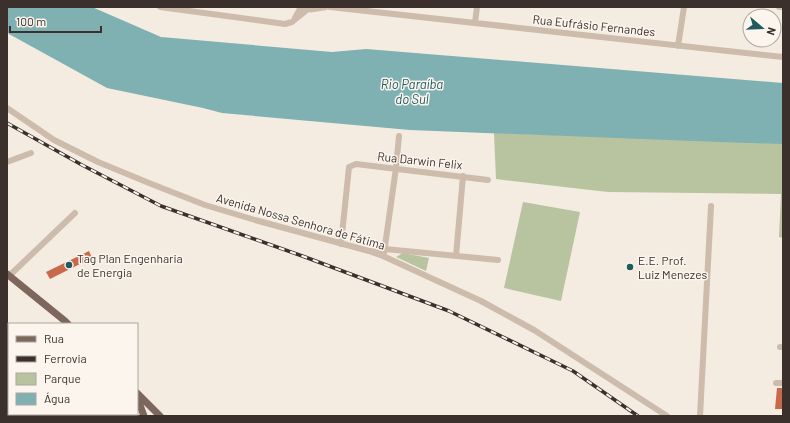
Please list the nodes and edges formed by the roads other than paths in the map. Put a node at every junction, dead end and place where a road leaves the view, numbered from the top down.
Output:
1 (160, 7) edge
2 (301, 7) edge
3 (326, 7) edge
4 (330, 7) edge
5 (477, 7) edge
6 (684, 7) edge
7 (779, 7) edge
8 (311, 8) edge
9 (783, 8) edge
10 (292, 22) junction
11 (475, 23) junction
12 (678, 46) junction
13 (783, 58) edge
14 (7, 108) edge
15 (399, 136) dead end
16 (31, 153) dead end
17 (7, 162) edge
18 (396, 168) junction
19 (463, 176) junction
20 (488, 180) dead end
21 (711, 206) dead end
22 (75, 213) dead end
23 (341, 244) junction
24 (384, 249) junction
25 (369, 251) junction
26 (383, 256) junction
27 (456, 256) junction
28 (498, 260) dead end
29 (8, 275) edge
30 (67, 323) edge
31 (138, 394) edge
32 (138, 400) edge
33 (144, 416) edge
34 (160, 416) edge
35 (667, 416) edge
36 (700, 416) edge

1 - 10 street
2 - 10 street
3 - 8 street
4 - 11 street, Rua Eufrásio Fernandes
5 - 11 street
6 - 12 street
7 - 9 street
8 - 10 street
11 - 12 street, Rua Eufrásio Fernandes
12 - 13 street, Rua Eufrásio Fernandes
14 - 23 street, Avenida Nossa Senhora de Fátima
15 - 18 street
16 - 17 street
18 - 19 street, Rua Darwin Felix
18 - 23 street, Rua Darwin Felix
18 - 24 street
19 - 20 street, Rua Darwin Felix
19 - 27 street
21 - 36 street
22 - 29 street
23 - 25 street, Avenida Nossa Senhora de Fátima
24 - 25 street
24 - 26 street
24 - 27 street
25 - 26 street, Avenida Nossa Senhora de Fátima
26 - 35 street, Avenida Nossa Senhora de Fátima
27 - 28 street
29 - 30 main road
31 - 34 main road
32 - 33 main road

